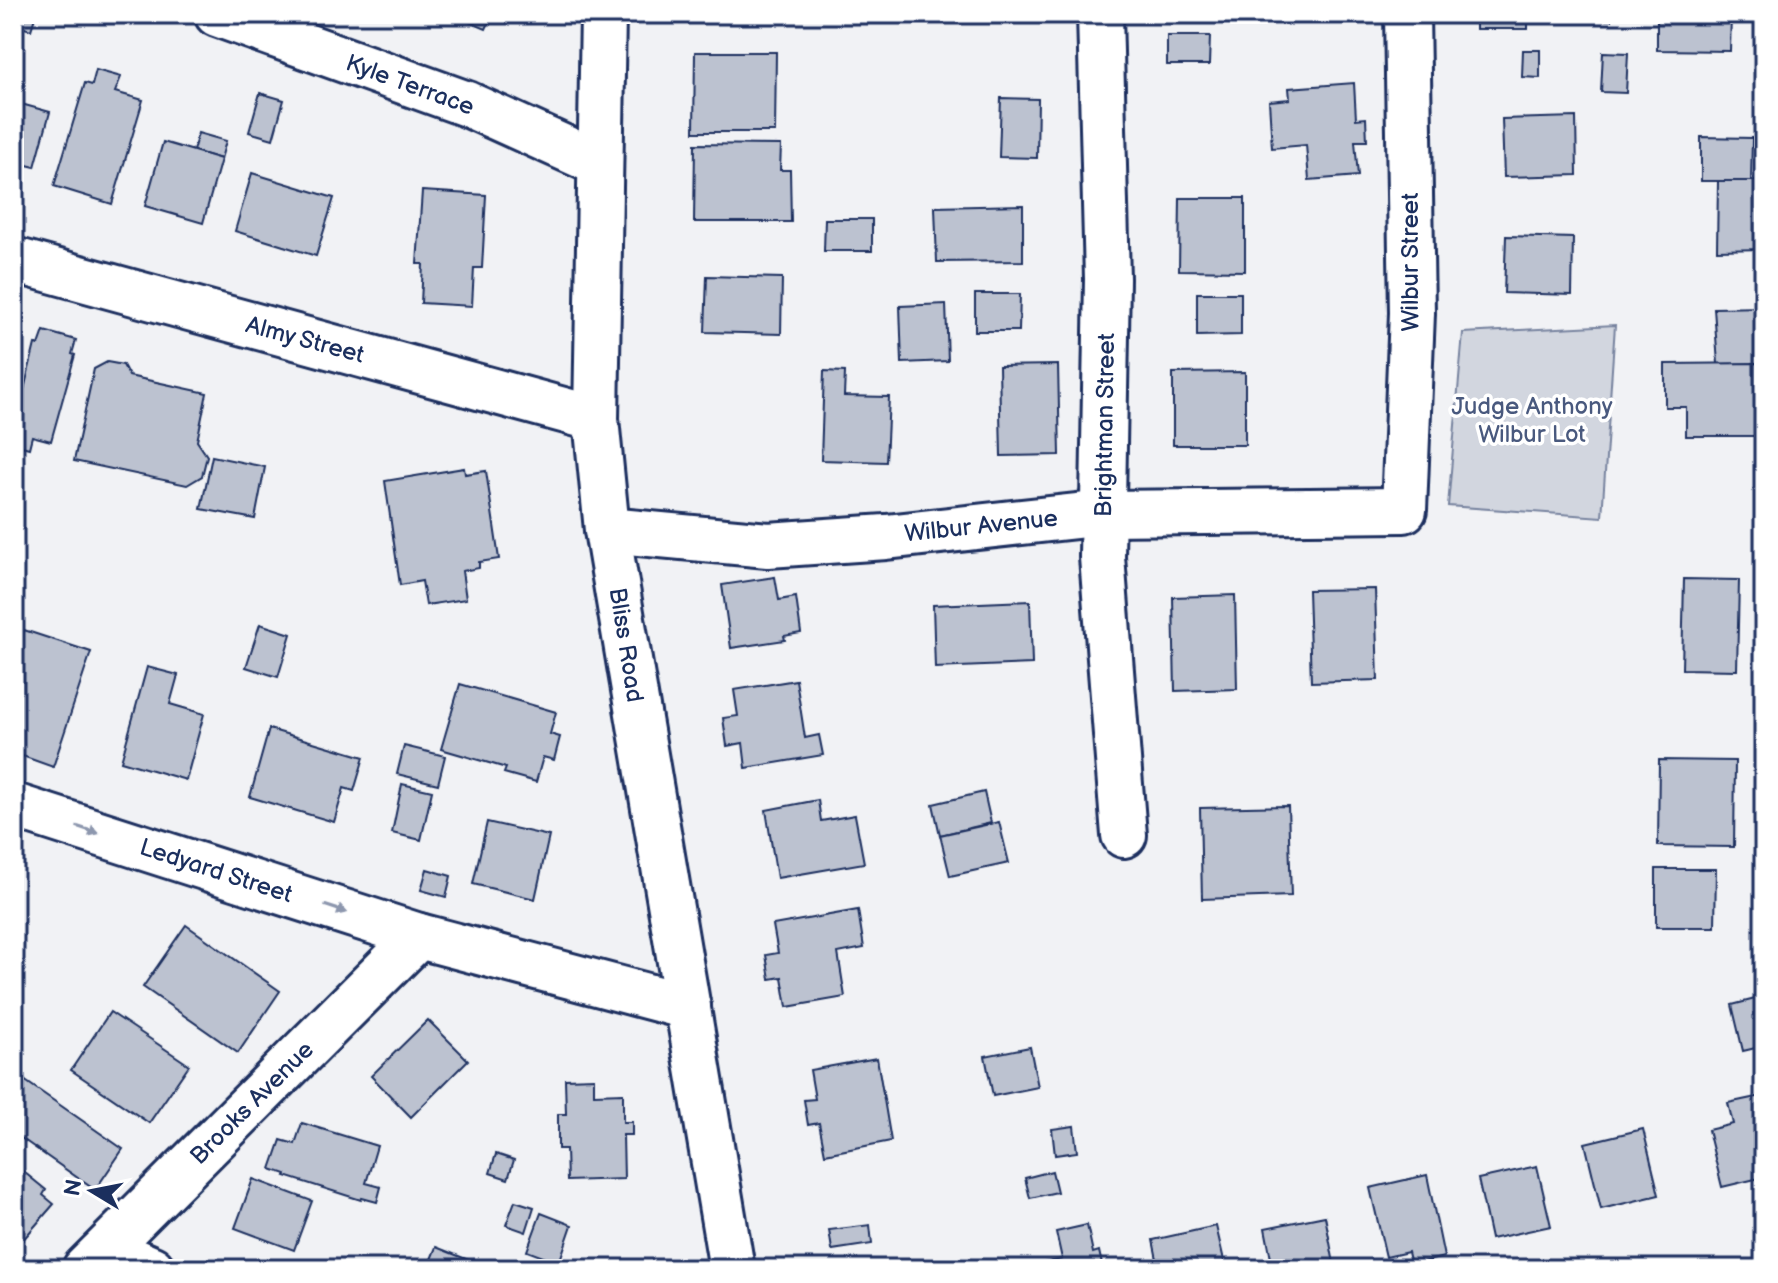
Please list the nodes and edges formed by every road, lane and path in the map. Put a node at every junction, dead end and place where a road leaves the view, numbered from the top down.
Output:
1 (217, 14) edge
2 (603, 14) edge
3 (1100, 14) edge
4 (1407, 14) edge
5 (600, 164) junction
6 (14, 260) edge
7 (596, 419) junction
8 (1404, 510) joint
9 (1104, 513) junction
10 (607, 530) junction
11 (14, 806) edge
12 (1124, 835) dead end
13 (419, 936) junction
14 (688, 1007) junction
15 (96, 1259) edge
16 (152, 1269) edge
17 (732, 1269) edge

1 - 5 street, Kyle Terrace
2 - 5 street, Bliss Road
3 - 9 street, Brightman Street
4 - 8 street, Wilbur Street
5 - 7 street, Bliss Road
6 - 7 street, Almy Street
7 - 10 street, Bliss Road
8 - 9 street, Wilbur Avenue
9 - 10 street, Wilbur Avenue
9 - 12 street, Brightman Street
10 - 14 street, Bliss Road
11 -> 13 street, Ledyard Street
13 - 14 street, Ledyard Street
13 - 15 street, Brooks Avenue
14 - 17 street, Bliss Road
15 - 16 street

